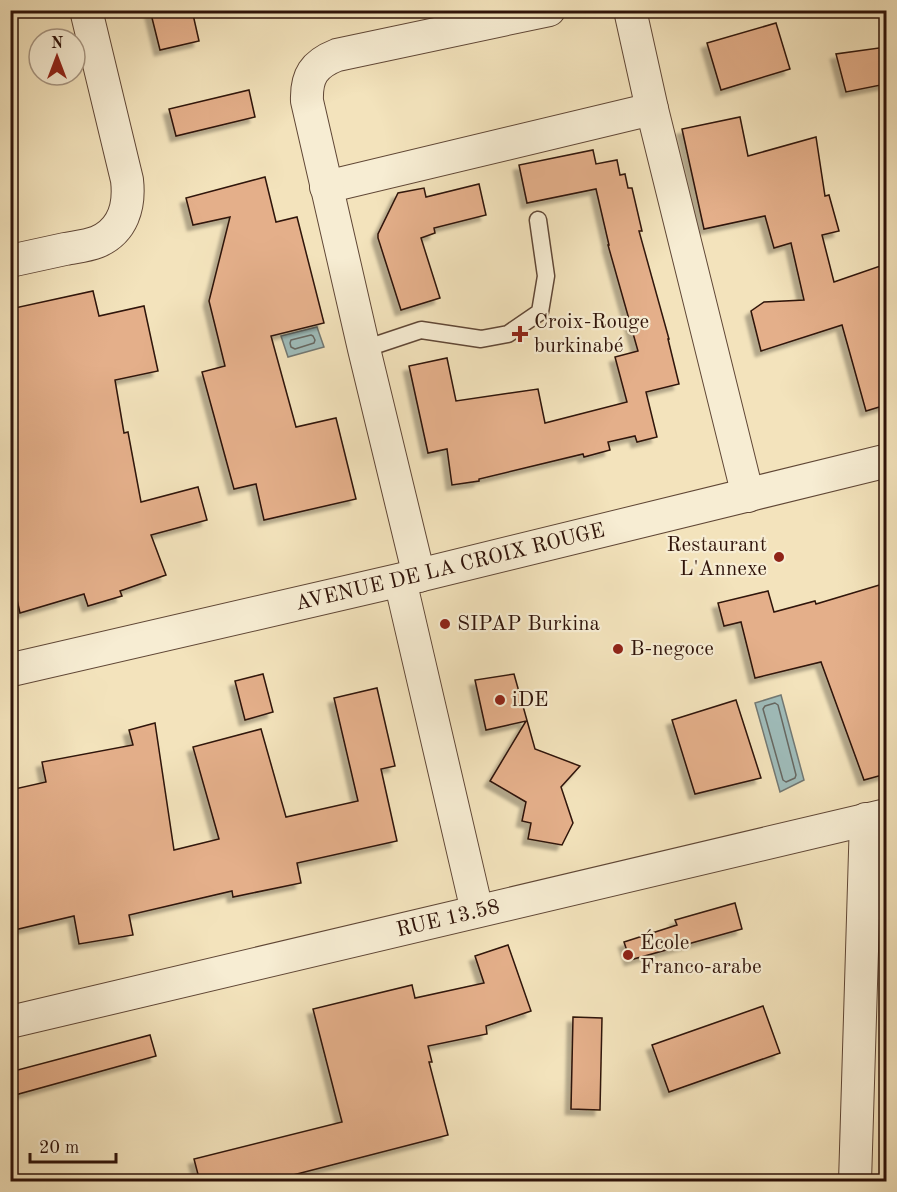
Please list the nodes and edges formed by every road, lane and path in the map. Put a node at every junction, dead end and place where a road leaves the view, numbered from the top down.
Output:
1 (86, 10) edge
2 (549, 10) edge
3 (630, 10) edge
4 (652, 109) junction
5 (326, 187) junction
6 (538, 220) dead end
7 (10, 261) edge
8 (364, 349) junction
9 (886, 461) edge
10 (748, 496) junction
11 (409, 578) junction
12 (10, 670) edge
13 (876, 817) edge
14 (477, 911) junction
15 (10, 1022) edge
16 (855, 1182) edge

1 - 7 street
2 - 5 street
3 - 4 street
4 - 5 street
4 - 10 street
5 - 8 street
6 - 8 lane
8 - 11 street
9 - 10 street, AVENUE DE LA CROIX ROUGE
10 - 11 street, AVENUE DE LA CROIX ROUGE
11 - 12 street, AVENUE DE LA CROIX ROUGE
11 - 14 street
13 - 14 street, RUE 13.58
13 - 16 street
14 - 15 street, RUE 13.58

